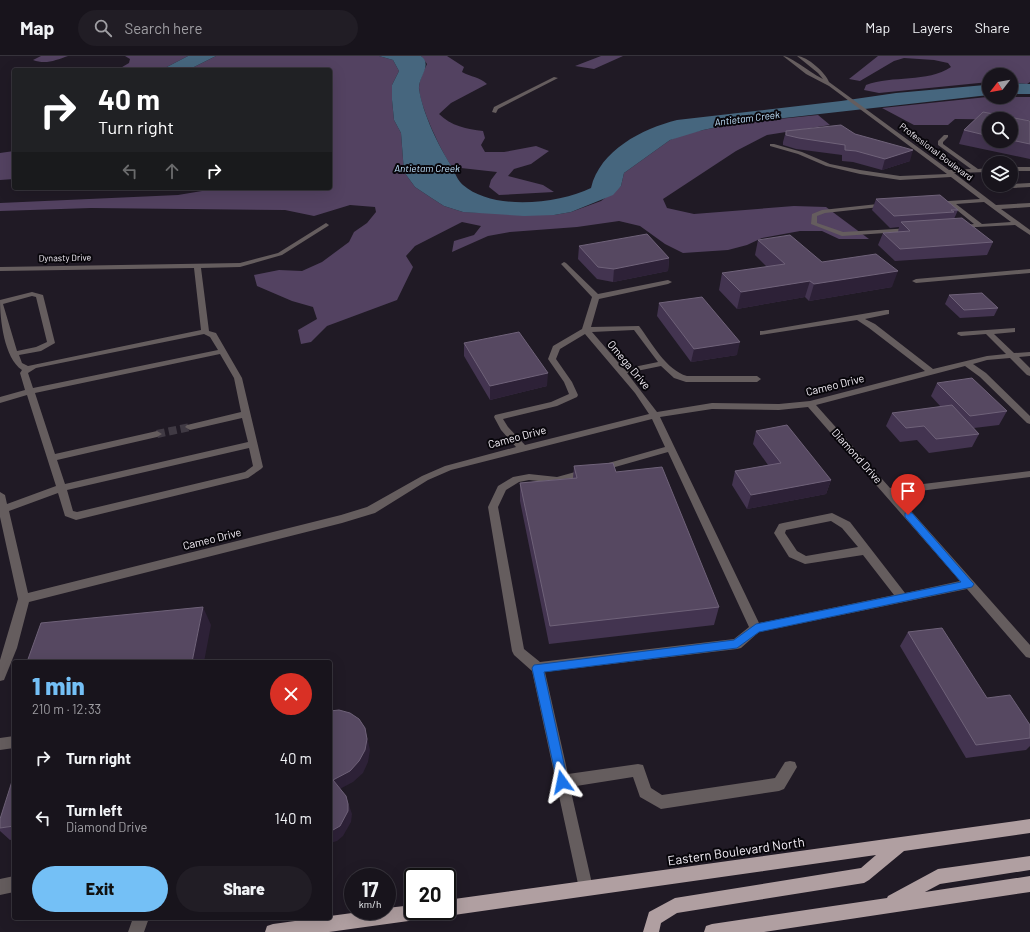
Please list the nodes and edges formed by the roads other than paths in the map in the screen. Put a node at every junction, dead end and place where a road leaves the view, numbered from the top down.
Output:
1 (785, 56) edge
2 (799, 56) edge
3 (556, 78) dead end
4 (831, 85) junction
5 (494, 112) dead end
6 (946, 136) dead end
7 (772, 144) dead end
8 (1030, 169) edge
9 (1018, 170) edge
10 (977, 171) junction
11 (982, 171) edge
12 (951, 174) junction
13 (1030, 185) edge
14 (1018, 186) edge
15 (986, 200) junction
16 (931, 203) edge
17 (893, 205) edge
18 (954, 205) edge
19 (1030, 206) edge
20 (996, 207) junction
21 (1017, 223) junction
22 (326, 225) dead end
23 (981, 226) junction
24 (950, 228) edge
25 (918, 230) edge
26 (1030, 233) edge
27 (564, 264) dead end
28 (197, 266) junction
29 (0, 269) edge
30 (1030, 271) edge
31 (916, 281) dead end
32 (668, 282) dead end
33 (596, 297) junction
34 (0, 302) edge
35 (0, 305) edge
36 (886, 312) dead end
37 (858, 318) junction
38 (586, 330) junction
39 (1012, 330) dead end
40 (205, 332) junction
41 (988, 332) junction
42 (763, 333) dead end
43 (961, 334) dead end
44 (223, 350) junction
45 (14, 354) junction
46 (1030, 354) edge
47 (1013, 355) junction
48 (663, 363) junction
49 (966, 363) junction
50 (27, 369) junction
51 (622, 372) junction
52 (931, 372) junction
53 (1030, 373) edge
54 (757, 379) dead end
55 (30, 390) junction
56 (0, 400) edge
57 (810, 404) junction
58 (246, 414) junction
59 (655, 415) junction
60 (1030, 421) edge
61 (190, 426) tunnel mouth
62 (157, 434) tunnel mouth
63 (252, 444) junction
64 (522, 448) junction
65 (672, 448) junction
66 (52, 458) junction
67 (1030, 474) edge
68 (61, 488) junction
69 (888, 492) junction
70 (0, 495) edge
71 (3, 509) junction
72 (866, 550) junction
73 (969, 584) junction
74 (903, 598) junction
75 (24, 599) junction
76 (756, 628) junction
77 (1030, 653) edge
78 (538, 668) junction
79 (0, 676) edge
80 (12, 742) edge
81 (0, 744) edge
82 (790, 768) dead end
83 (562, 782) junction
84 (1030, 826) edge
85 (901, 844) junction
86 (1030, 863) edge
87 (12, 884) edge
88 (1030, 884) edge
89 (0, 887) edge
90 (586, 888) junction
91 (885, 905) junction
92 (456, 907) edge
93 (404, 914) edge
94 (140, 920) edge
95 (136, 932) edge
96 (273, 932) edge
97 (651, 932) edge
98 (712, 932) edge

1 - 4 street, Professional Boulevard
2 - 4 street, Professional Boulevard
3 - 5 street
4 - 12 street, Professional Boulevard
6 - 10 street
7 - 12 street
8 - 9 street
10 - 11 street
10 - 12 street
12 - 15 street, Professional Boulevard
13 - 14 street
15 - 16 street
15 - 20 street, Professional Boulevard
17 - 25 street
18 - 23 street
19 - 20 street
20 - 21 street, Professional Boulevard
21 - 23 street
21 - 26 street, Professional Boulevard
22 - 28 street, Dynasty Drive
23 - 24 street
27 - 33 street
28 - 29 street, Dynasty Drive
28 - 40 street
30 - 31 street
32 - 33 street
33 - 38 street
34 - 45 street
35 - 45 street
36 - 37 street
37 - 42 street
37 - 52 street
38 - 48 street
38 - 51 street, Omega Drive
38 - 64 street
39 - 41 street
40 - 44 street
40 - 50 street
41 - 43 street
41 - 47 street
44 - 55 street
44 - 58 street
45 - 50 street
46 - 47 street, Cameo Drive
47 - 49 street, Cameo Drive
47 - 53 street
48 - 51 street
48 - 54 street
49 - 52 street, Cameo Drive
49 - 60 street
50 - 55 street
51 - 59 street, Omega Drive
52 - 57 street, Cameo Drive
55 - 56 street
55 - 66 street
57 - 59 street, Cameo Drive
57 - 69 street, Diamond Drive
58 - 61 street
58 - 63 street
59 - 64 street, Cameo Drive
59 - 65 street, Omega Drive
62 - 66 street
63 - 68 street
63 - 68 street
64 - 75 street, Cameo Drive
65 - 76 street, Omega Drive
65 - 78 street
66 - 68 street
67 - 69 street
68 - 71 street
69 - 73 street, Diamond Drive
70 - 71 street
71 - 75 street
72 - 72 street
72 - 74 street
73 - 74 street
73 - 77 street, Diamond Drive
74 - 76 street
75 - 79 street
76 - 78 street
78 - 83 street
80 - 81 street
82 - 83 street
83 - 90 street
84 - 85 main road, Eastern Boulevard North
85 - 90 main road, Eastern Boulevard North
85 - 97 main road
86 - 91 main road
87 - 89 street
88 - 91 main road
90 - 92 main road, Eastern Boulevard North
91 - 98 main road
93 - 96 main road
94 - 95 street

